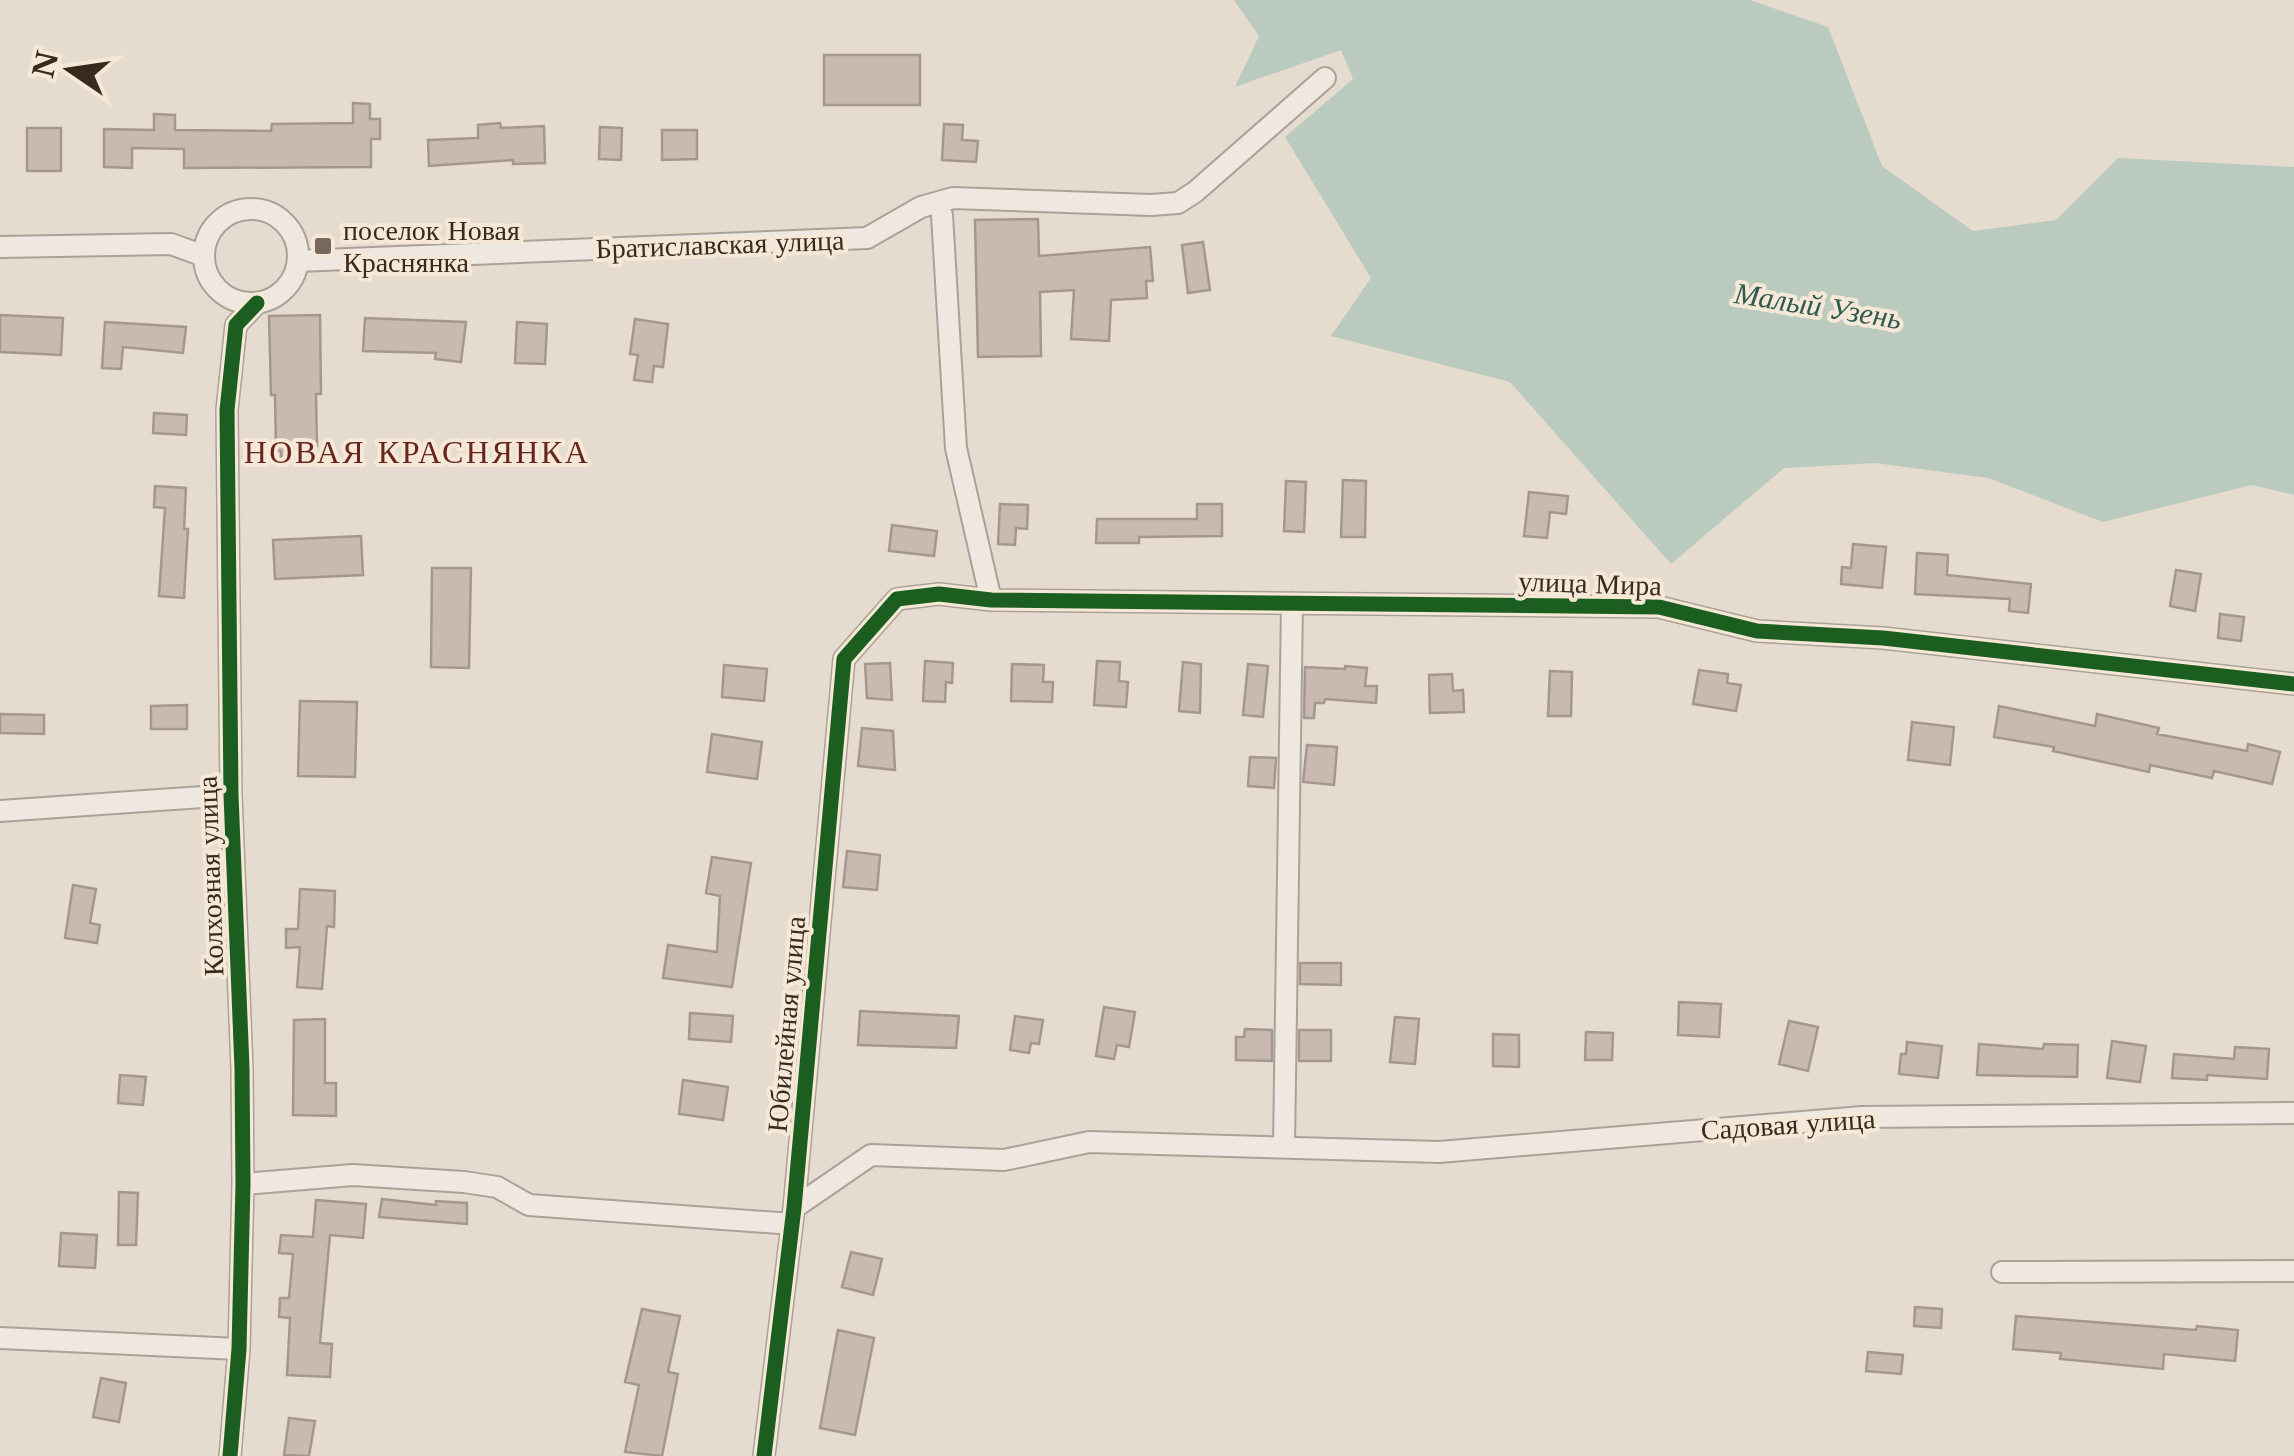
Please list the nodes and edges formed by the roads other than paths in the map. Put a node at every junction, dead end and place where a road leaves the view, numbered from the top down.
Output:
1 (1325, 78) dead end
2 (942, 215) dead end
3 (0, 247) edge
4 (204, 256) junction
5 (298, 261) junction
6 (258, 303) junction
7 (991, 600) junction
8 (1292, 603) junction
9 (885, 612) joint
10 (2294, 684) edge
11 (231, 795) junction
12 (0, 811) edge
13 (2294, 1114) edge
14 (1284, 1146) junction
15 (242, 1184) junction
16 (793, 1216) junction
17 (2294, 1271) edge
18 (2002, 1272) dead end
19 (0, 1338) edge
20 (238, 1350) junction
21 (230, 1456) edge
22 (764, 1456) edge

1 - 5 street, Братиславская улица
2 - 7 street
3 - 4 street
4 - 5 street
4 - 6 street
5 - 6 street
6 - 11 street, Колхозная улица
7 - 8 street, улица Мира
7 - 9 street, улица Мира
8 - 10 street, улица Мира
8 - 14 street
9 - 16 street, Юбилейная улица
11 - 12 street
11 - 15 street, Колхозная улица
13 - 14 street, Садовая улица
14 - 16 street, Садовая улица
15 - 16 street
15 - 20 street, Колхозная улица
16 - 22 street, Юбилейная улица
17 - 18 street
19 - 20 street
20 - 21 street, Колхозная улица

